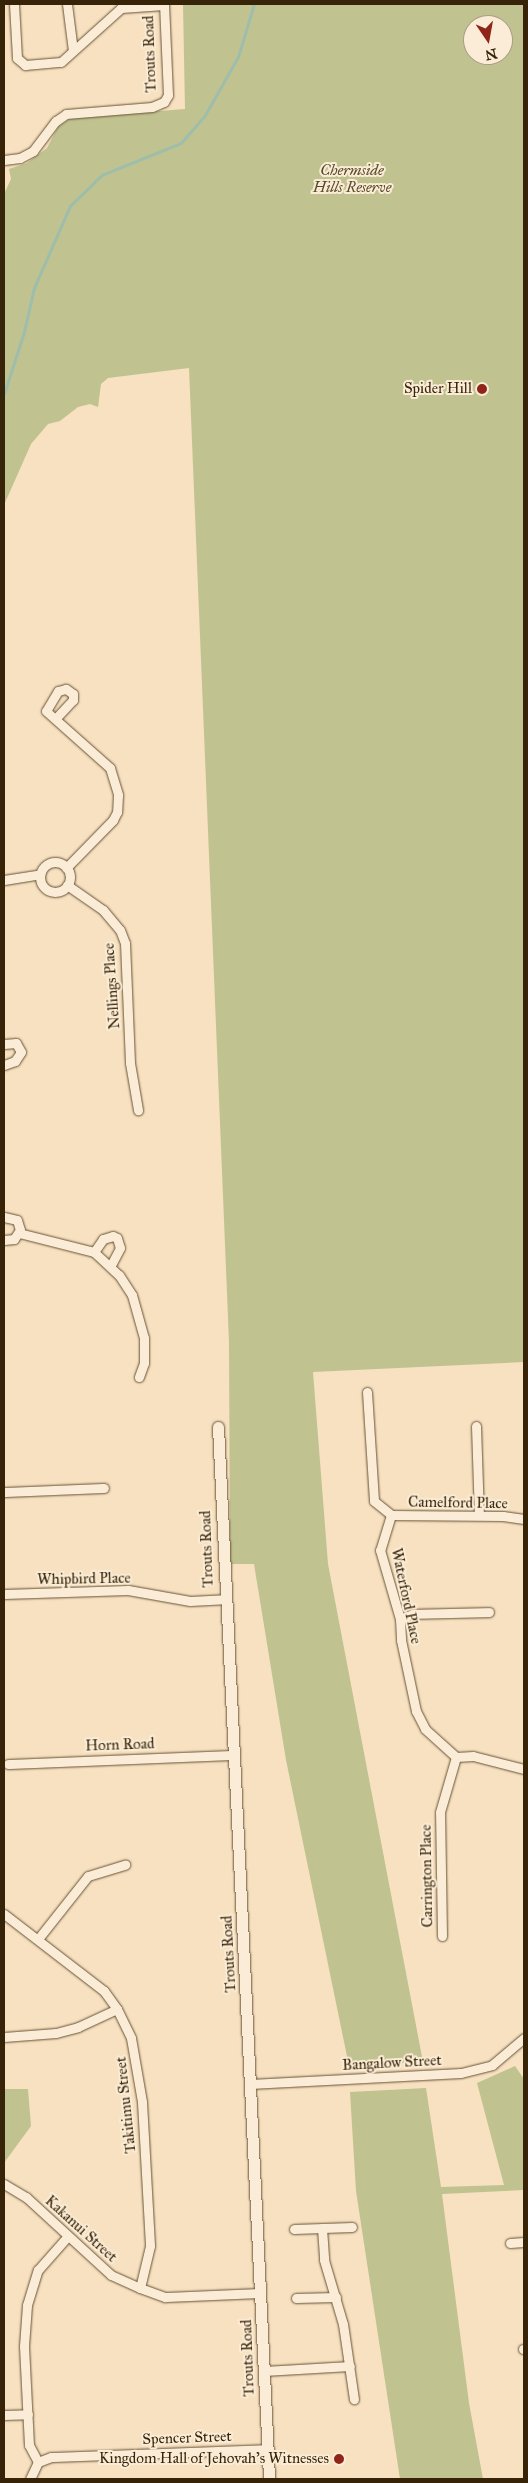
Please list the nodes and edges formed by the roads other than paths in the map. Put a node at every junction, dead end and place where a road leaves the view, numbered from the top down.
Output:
1 (14, 4) edge
2 (67, 4) edge
3 (164, 4) edge
4 (120, 6) edge
5 (72, 51) junction
6 (4, 160) edge
7 (56, 718) dead end
8 (66, 868) junction
9 (40, 874) junction
10 (4, 880) edge
11 (67, 885) junction
12 (4, 1044) edge
13 (4, 1066) edge
14 (138, 1110) dead end
15 (4, 1217) edge
16 (19, 1233) junction
17 (4, 1240) edge
18 (94, 1252) junction
19 (110, 1265) junction
20 (139, 1377) dead end
21 (367, 1392) dead end
22 (476, 1426) dead end
23 (218, 1428) dead end
24 (104, 1488) dead end
25 (4, 1492) edge
26 (391, 1515) junction
27 (479, 1515) junction
28 (524, 1519) edge
29 (4, 1594) edge
30 (224, 1599) junction
31 (488, 1612) dead end
32 (400, 1619) junction
33 (233, 1755) junction
34 (456, 1757) junction
35 (8, 1764) dead end
36 (524, 1769) edge
37 (125, 1865) dead end
38 (4, 1914) edge
39 (442, 1936) dead end
40 (38, 1940) junction
41 (117, 2009) junction
42 (4, 2037) edge
43 (524, 2038) edge
44 (250, 2084) junction
45 (4, 2184) edge
46 (352, 2227) dead end
47 (322, 2228) junction
48 (294, 2229) dead end
49 (68, 2236) junction
50 (524, 2242) edge
51 (510, 2243) dead end
52 (140, 2288) junction
53 (261, 2293) junction
54 (336, 2297) junction
55 (296, 2298) dead end
56 (350, 2366) junction
57 (264, 2372) junction
58 (354, 2399) dead end
59 (28, 2414) junction
60 (4, 2415) edge
61 (267, 2449) junction
62 (38, 2462) junction
63 (30, 2479) edge
64 (269, 2479) edge

1 - 5 street
2 - 5 street
3 - 4 street
3 - 6 street, Trouts Road
4 - 5 street
7 - 8 street
8 - 9 street
8 - 11 street
9 - 10 street
9 - 11 street
11 - 14 street, Nellings Place
12 - 13 street
15 - 16 street
16 - 17 street
16 - 18 street
18 - 19 street
18 - 19 street
19 - 20 street
21 - 26 street
22 - 27 street
23 - 30 street, Trouts Road
24 - 25 street
26 - 27 street, Camelford Place
26 - 32 street, Waterford Place
27 - 28 street, Camelford Place
29 - 30 street, Whipbird Place
30 - 33 street, Trouts Road
31 - 32 street
32 - 34 street, Waterford Place
33 - 35 street, Horn Road
33 - 44 street, Trouts Road
34 - 36 street
34 - 39 street, Carrington Place
37 - 40 street
38 - 40 street, Takitimu Street
40 - 41 street, Takitimu Street
41 - 42 street
41 - 52 street, Takitimu Street
43 - 44 street, Bangalow Street
44 - 53 street, Trouts Road
45 - 49 street, Kakanui Street
46 - 47 street
47 - 48 street
47 - 54 street
49 - 52 street, Kakanui Street
49 - 59 street
50 - 51 street
52 - 53 street, Kakanui Street
53 - 57 street, Trouts Road
54 - 55 street
54 - 56 street
56 - 57 street
56 - 58 street
57 - 61 street, Trouts Road
59 - 60 street
59 - 62 street
61 - 62 street, Spencer Street
61 - 64 street, Trouts Road
62 - 63 street

